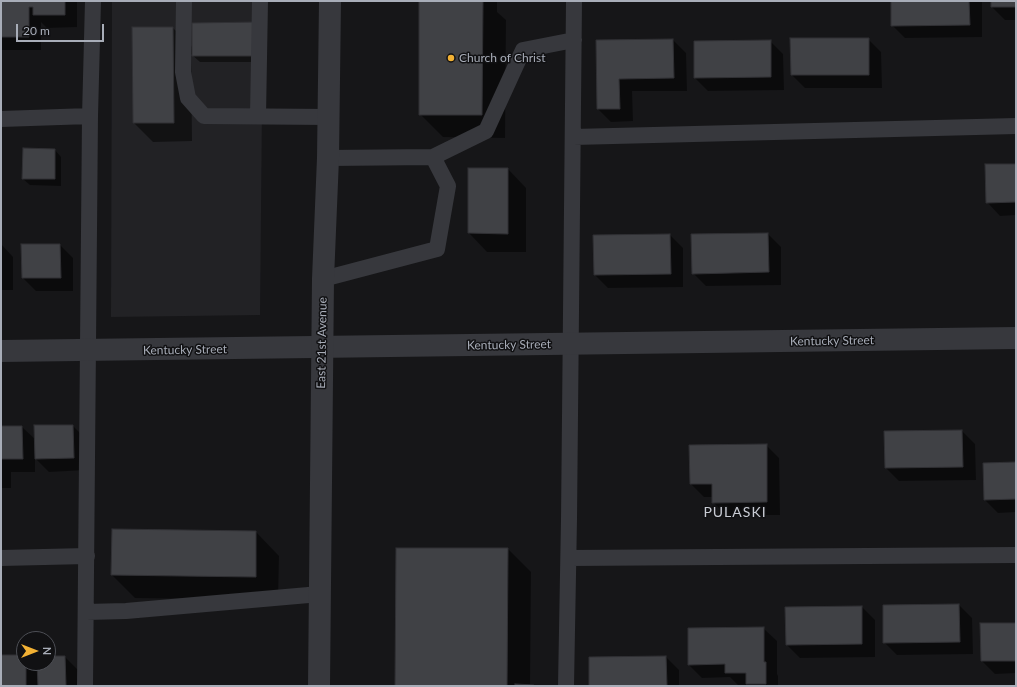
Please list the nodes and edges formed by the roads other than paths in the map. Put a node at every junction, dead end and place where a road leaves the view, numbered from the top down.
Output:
1 (94, 1) edge
2 (184, 1) edge
3 (260, 1) edge
4 (330, 1) edge
5 (574, 1) edge
6 (574, 40) junction
7 (90, 116) junction
8 (258, 116) junction
9 (329, 117) junction
10 (1, 118) edge
11 (1016, 126) edge
12 (573, 137) junction
13 (433, 157) junction
14 (328, 158) junction
15 (323, 279) junction
16 (1016, 338) edge
17 (571, 344) junction
18 (322, 348) junction
19 (1, 351) edge
20 (88, 351) junction
21 (1016, 555) edge
22 (87, 556) junction
23 (1, 558) edge
24 (569, 558) junction
25 (320, 594) junction
26 (86, 612) junction
27 (85, 686) edge
28 (319, 686) edge
29 (566, 686) edge

1 - 7 lane
2 - 8 lane
3 - 8 lane
4 - 9 street, East 21st Avenue
5 - 6 lane
6 - 12 lane
6 - 13 lane
7 - 10 lane
7 - 20 lane
8 - 9 lane
9 - 14 street, East 21st Avenue
11 - 12 lane
12 - 17 lane
13 - 14 lane
13 - 15 lane
14 - 15 street, East 21st Avenue
15 - 18 street, East 21st Avenue
16 - 17 street, Kentucky Street
17 - 18 street, Kentucky Street
17 - 24 lane
18 - 20 street, Kentucky Street
18 - 25 street, East 21st Avenue
19 - 20 street, Kentucky Street
20 - 22 lane
21 - 24 lane
22 - 23 lane
22 - 26 lane
24 - 29 lane
25 - 26 lane
25 - 28 street, East 21st Avenue
26 - 27 lane

